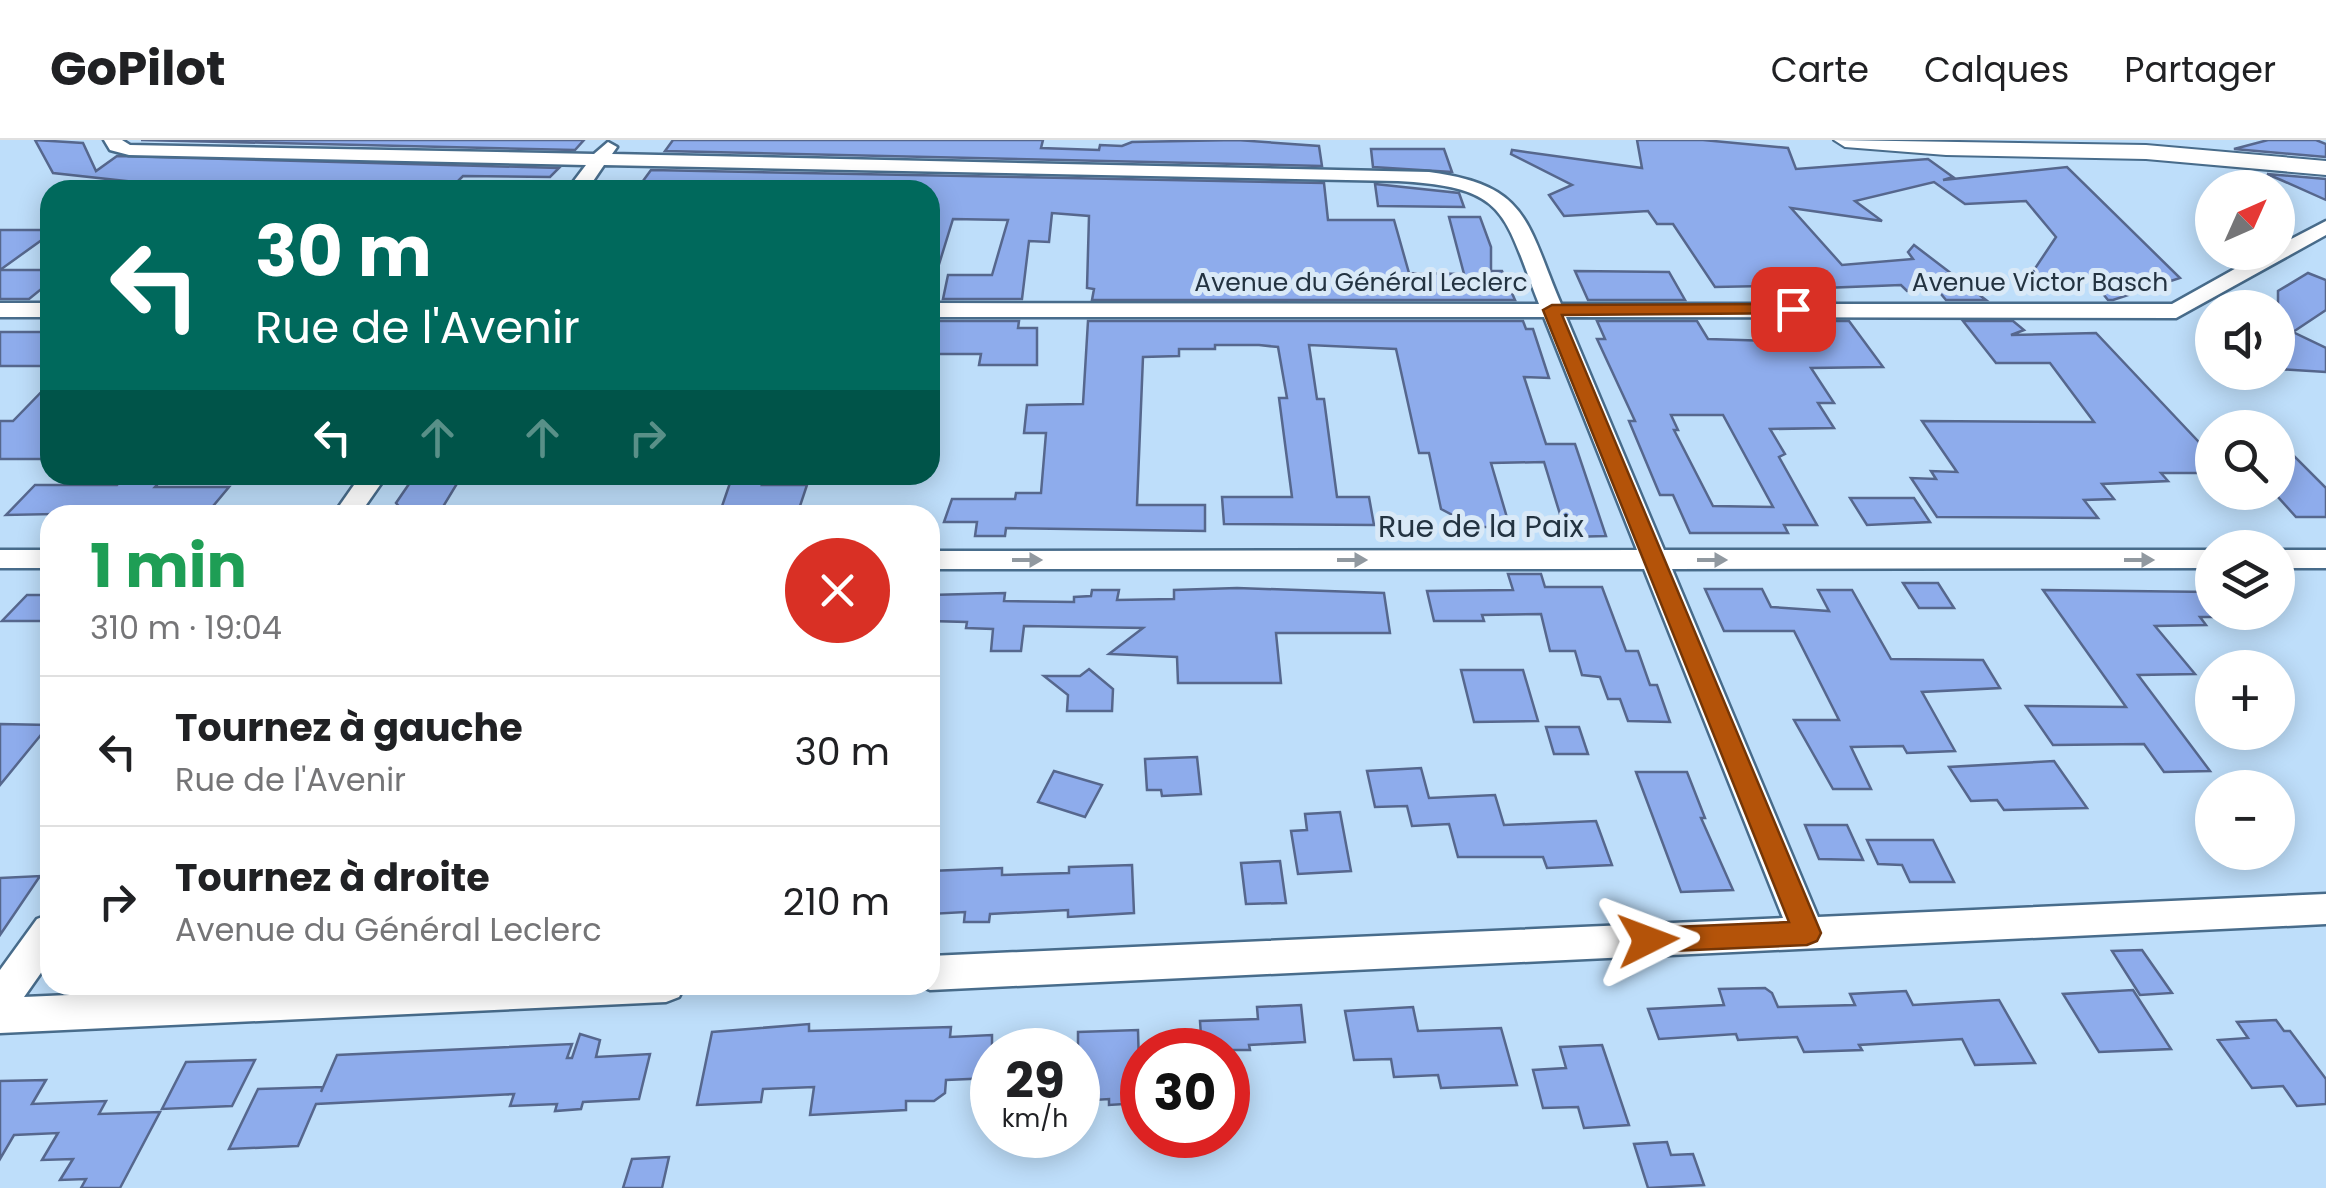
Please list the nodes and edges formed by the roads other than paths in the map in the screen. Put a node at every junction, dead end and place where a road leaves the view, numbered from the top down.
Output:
1 (114, 140) edge
2 (612, 140) edge
3 (1844, 140) edge
4 (599, 159) junction
5 (2326, 168) edge
6 (584, 180) edge
7 (2326, 227) edge
8 (1793, 309) joint
9 (0, 310) edge
10 (40, 310) edge
11 (940, 310) edge
12 (1552, 310) junction
13 (0, 559) edge
14 (40, 559) edge
15 (940, 560) edge
16 (1654, 560) junction
17 (2195, 560) edge
18 (2295, 560) edge
19 (2326, 560) edge
20 (2326, 908) edge
21 (1807, 933) junction
22 (40, 944) edge
23 (940, 973) edge
24 (451, 995) edge
25 (0, 1000) edge
26 (0, 1016) edge

1 - 4 street
2 - 4 street
3 - 5 street
4 - 6 street
4 - 12 street
7 - 8 street, Avenue Victor Basch
8 - 12 street, Avenue du Général Leclerc
9 - 10 street
11 - 12 street, Avenue du Général Leclerc
12 - 16 street
13 - 14 street
15 -> 16 street, Rue de la Paix
16 -> 17 street, Rue de la Paix
16 - 21 street
18 - 19 street
20 - 21 street
21 - 23 street
22 - 25 street
24 - 26 street

